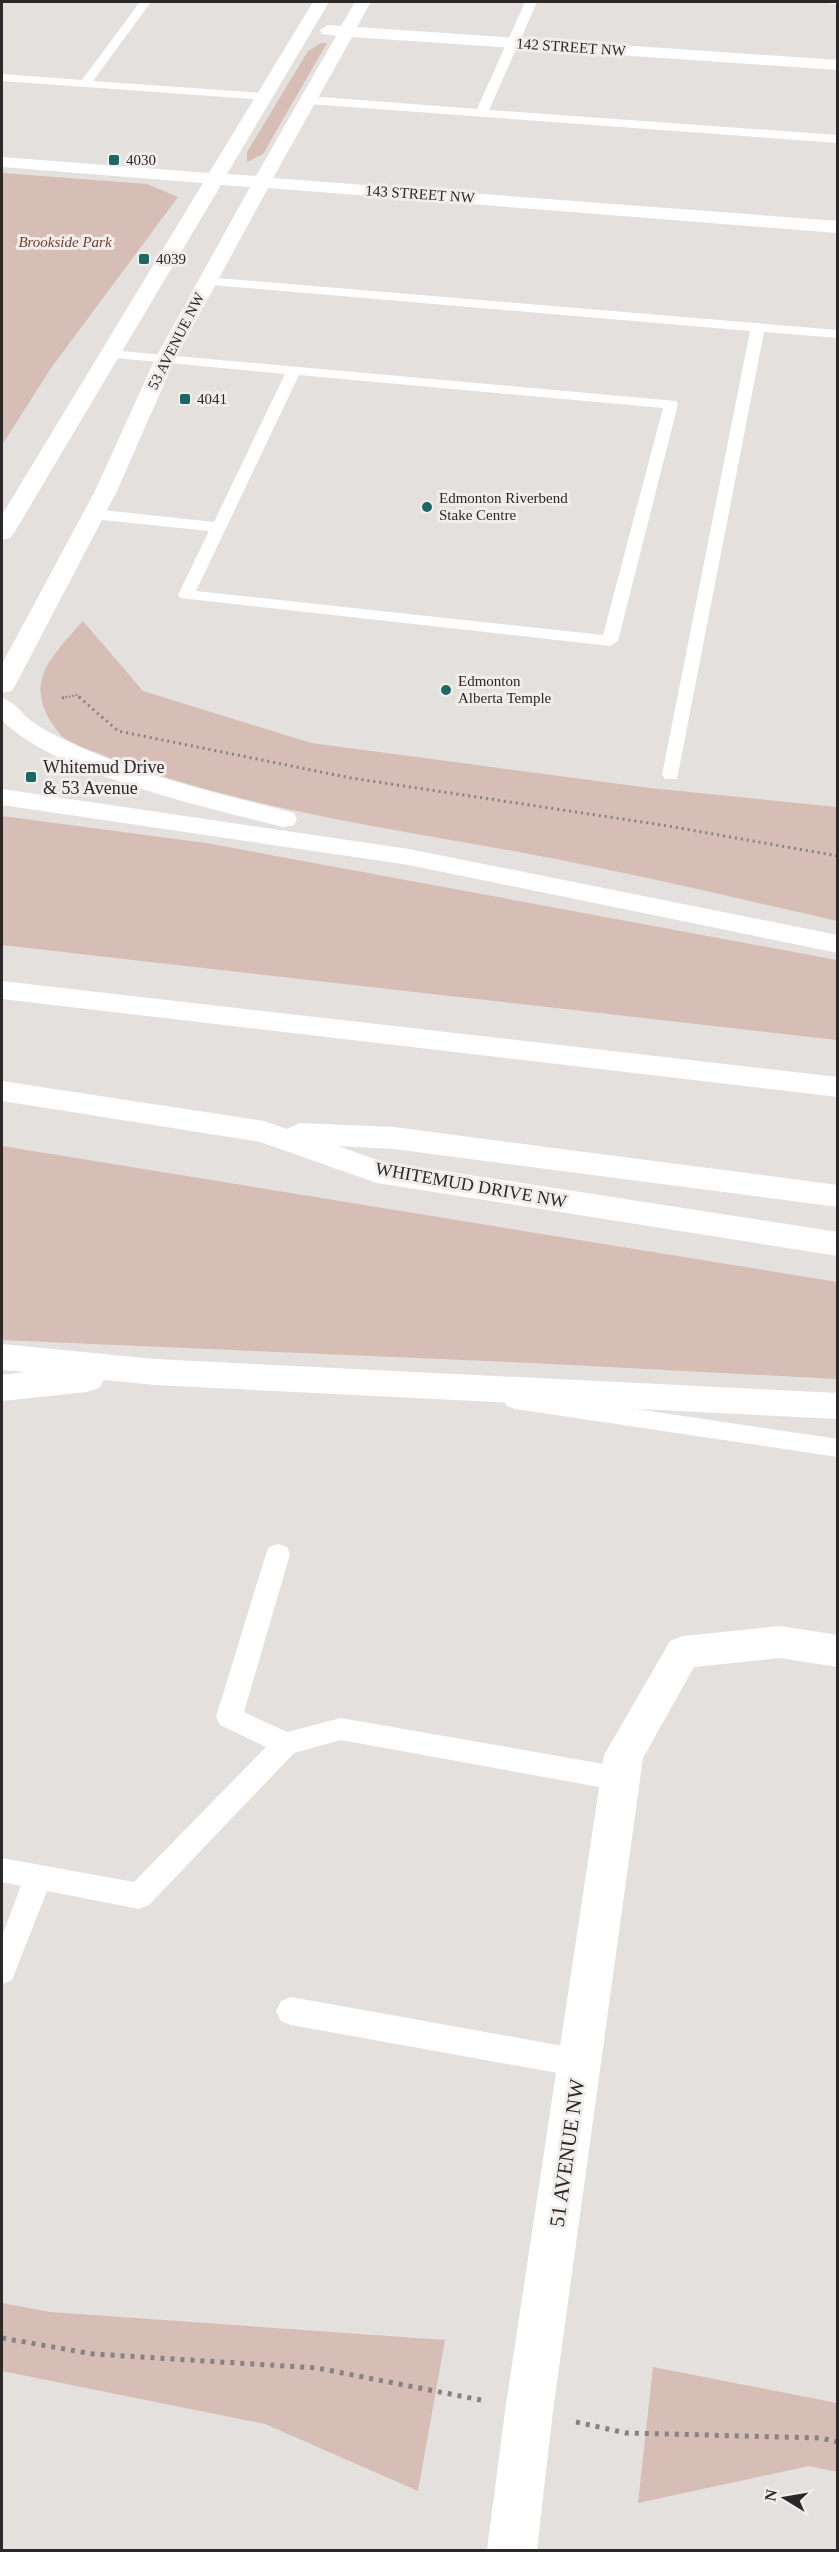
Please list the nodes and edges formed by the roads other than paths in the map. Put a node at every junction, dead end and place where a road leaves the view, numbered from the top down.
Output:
1 (145, 2) edge
2 (321, 2) edge
3 (363, 2) edge
4 (531, 2) edge
5 (829, 2) edge
6 (837, 2) edge
7 (305, 29) junction
8 (346, 31) junction
9 (512, 43) junction
10 (837, 65) edge
11 (2, 78) edge
12 (85, 84) junction
13 (263, 98) junction
14 (308, 100) junction
15 (481, 112) junction
16 (837, 139) edge
17 (2, 162) edge
18 (214, 178) junction
19 (261, 182) junction
20 (837, 227) edge
21 (206, 281) junction
22 (758, 327) junction
23 (837, 334) edge
24 (110, 354) junction
25 (165, 359) junction
26 (294, 370) junction
27 (93, 514) junction
28 (219, 527) junction
29 (2, 533) edge
30 (2, 686) edge
31 (2, 706) edge
32 (671, 775) dead end
33 (2, 797) edge
34 (409, 857) junction
35 (837, 944) edge
36 (2, 990) edge
37 (837, 1088) edge
38 (2, 1091) edge
39 (264, 1132) junction
40 (837, 1197) edge
41 (837, 1244) edge
42 (2, 1356) edge
43 (155, 1372) junction
44 (422, 1386) junction
45 (2, 1388) edge
46 (837, 1407) edge
47 (837, 1448) edge
48 (278, 1554) dead end
49 (837, 1651) edge
50 (286, 1744) junction
51 (623, 1767) junction
52 (2, 1870) edge
53 (39, 1877) junction
54 (2, 1971) edge
55 (291, 2011) dead end
56 (580, 2063) junction
57 (512, 2550) edge

1 - 12 lane
2 - 7 main road
3 - 8 main road, 53 AVENUE NW
4 - 9 lane
5 - 6 lane
7 - 8 main road, 142 STREET NW
7 - 13 main road
8 - 9 main road, 142 STREET NW
8 - 14 main road, 53 AVENUE NW
9 - 10 main road, 142 STREET NW
9 - 15 lane
11 - 12 lane
12 - 13 lane
13 - 18 main road
14 - 15 lane
14 - 19 main road, 53 AVENUE NW
15 - 16 lane
17 - 18 main road, 143 STREET NW
18 - 19 main road, 143 STREET NW
18 - 24 main road
19 - 20 main road, 143 STREET NW
19 - 21 main road, 53 AVENUE NW
21 - 22 lane
21 - 25 main road, 53 AVENUE NW
22 - 23 lane
22 - 32 lane
24 - 25 lane
24 - 29 main road
25 - 26 lane
25 - 27 main road, 53 AVENUE NW
26 - 28 lane
26 - 28 lane
27 - 28 lane
27 - 30 main road, 53 AVENUE NW
31 - 34 main road
33 - 34 main road
34 - 35 main road
36 - 37 main road
38 - 39 main road, WHITEMUD DRIVE NW
39 - 40 main road
39 - 41 main road, WHITEMUD DRIVE NW
42 - 43 main road
43 - 44 main road
43 - 45 main road
44 - 46 main road
44 - 47 lane
48 - 50 lane
49 - 51 main road
50 - 51 lane
50 - 53 lane
51 - 56 main road, 51 AVENUE NW
52 - 53 lane
53 - 54 lane
55 - 56 lane
56 - 57 main road, 51 AVENUE NW

